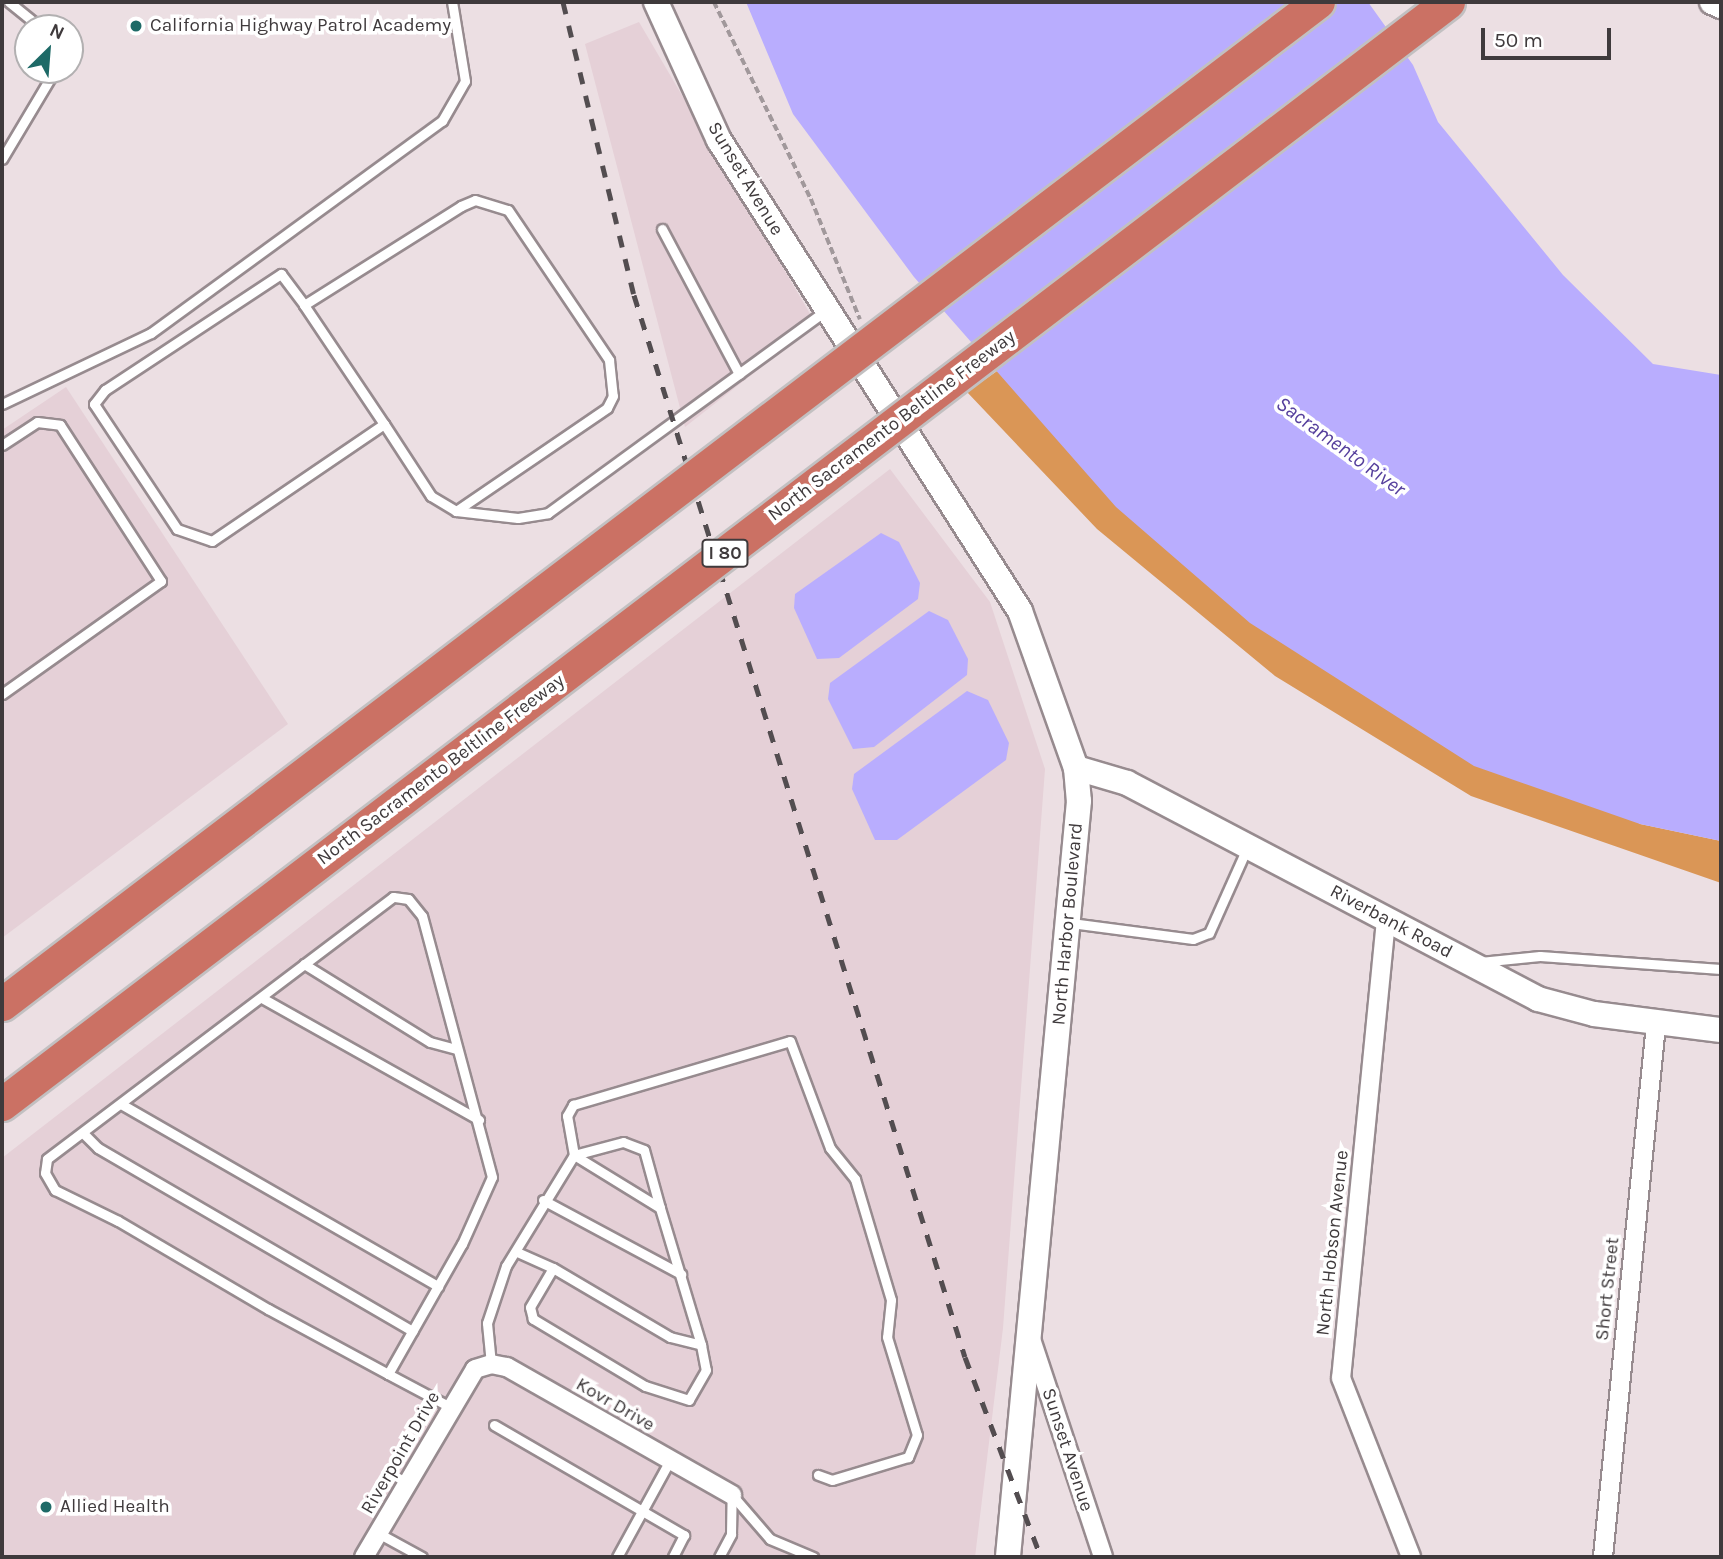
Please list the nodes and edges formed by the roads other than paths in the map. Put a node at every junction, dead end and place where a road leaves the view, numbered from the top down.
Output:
1 (9, 2) edge
2 (452, 2) edge
3 (656, 2) edge
4 (1318, 2) edge
5 (1448, 2) edge
6 (1712, 2) edge
7 (1721, 6) edge
8 (24, 14) edge
9 (47, 84) edge
10 (2, 159) edge
11 (662, 229) dead end
12 (304, 305) junction
13 (825, 311) junction
14 (849, 348) joint
15 (739, 374) junction
16 (2, 404) edge
17 (384, 424) junction
18 (2, 445) edge
19 (456, 511) junction
20 (2, 694) edge
21 (1076, 768) junction
22 (1247, 846) junction
23 (1386, 920) junction
24 (1068, 923) junction
25 (1468, 963) junction
26 (304, 964) junction
27 (1721, 969) edge
28 (262, 998) junction
29 (2, 1004) edge
30 (1656, 1024) junction
31 (1721, 1030) edge
32 (457, 1049) junction
33 (2, 1104) edge
34 (121, 1104) junction
35 (478, 1120) junction
36 (83, 1132) junction
37 (574, 1155) junction
38 (543, 1200) junction
39 (660, 1208) junction
40 (517, 1252) junction
41 (552, 1268) junction
42 (681, 1274) junction
43 (438, 1286) junction
44 (413, 1331) junction
45 (1032, 1342) junction
46 (701, 1345) junction
47 (483, 1367) junction
48 (388, 1374) junction
49 (452, 1408) junction
50 (494, 1426) dead end
51 (670, 1460) junction
52 (818, 1475) dead end
53 (732, 1495) junction
54 (642, 1511) junction
55 (378, 1533) junction
56 (364, 1557) edge
57 (422, 1557) edge
58 (617, 1557) edge
59 (673, 1557) edge
60 (719, 1557) edge
61 (813, 1557) edge
62 (1008, 1557) edge
63 (1103, 1557) edge
64 (1411, 1557) edge
65 (1603, 1557) edge

1 - 8 lane
2 - 16 lane
3 - 13 main road, Sunset Avenue
4 - 29 highway, bridge
5 - 33 highway, North Sacramento Beltline Freeway / I 80, bridge
6 - 7 main road
9 - 10 lane
11 - 15 lane
12 - 17 lane
12 - 17 lane
12 - 19 lane
13 - 14 main road, Sunset Avenue
13 - 15 lane
14 - 21 main road, North Harbor Boulevard
15 - 19 lane
17 - 19 lane
18 - 20 lane
21 - 22 main road, Riverbank Road
21 - 24 main road, North Harbor Boulevard
22 - 23 main road, Riverbank Road
22 - 24 lane
23 - 25 main road, Riverbank Road
23 - 64 street, North Hobson Avenue
24 - 45 main road, North Harbor Boulevard
25 - 27 lane
25 - 30 main road, Riverbank Road
26 - 28 lane
26 - 32 lane
26 - 32 lane
28 - 34 lane
28 - 35 lane
30 - 31 main road, Riverbank Road
30 - 65 street, Short Street
32 - 35 lane
34 - 36 lane
34 - 43 lane
35 - 43 lane
36 - 44 lane
36 - 48 lane
37 - 38 lane
37 - 39 lane
37 - 39 lane
37 - 52 lane
38 - 40 lane
38 - 42 lane
39 - 42 lane
40 - 41 lane
40 - 47 lane
41 - 46 lane
41 - 46 lane
42 - 46 lane
43 - 44 lane
44 - 48 lane
45 - 62 main road, North Harbor Boulevard
45 - 63 street, Sunset Avenue
47 - 49 street, Riverpoint Drive
47 - 51 street, Kovr Drive
48 - 49 lane
49 - 55 street, Riverpoint Drive
50 - 54 lane
51 - 53 street, Kovr Drive
51 - 54 lane
53 - 60 lane
53 - 61 lane
54 - 58 lane
54 - 59 lane
55 - 56 street, Riverpoint Drive
55 - 57 lane

